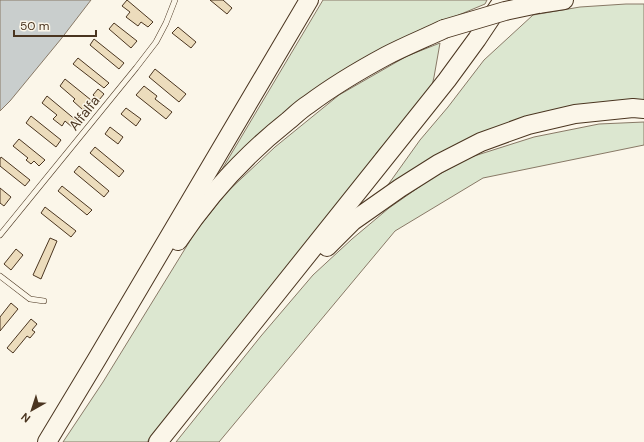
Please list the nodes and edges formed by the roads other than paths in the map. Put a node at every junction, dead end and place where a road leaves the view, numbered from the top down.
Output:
1 (175, 0) edge
2 (309, 0) edge
3 (503, 0) edge
4 (564, 0) edge
5 (644, 109) edge
6 (0, 235) edge
7 (0, 276) edge
8 (44, 301) dead end
9 (268, 305) junction
10 (97, 359) junction
11 (47, 442) edge
12 (158, 442) edge

1 - 6 lane, Alfalfa
2 - 10 highway
3 - 9 highway
4 - 10 highway, bridge
5 - 9 highway
7 - 8 lane
9 - 12 highway
10 - 11 highway

